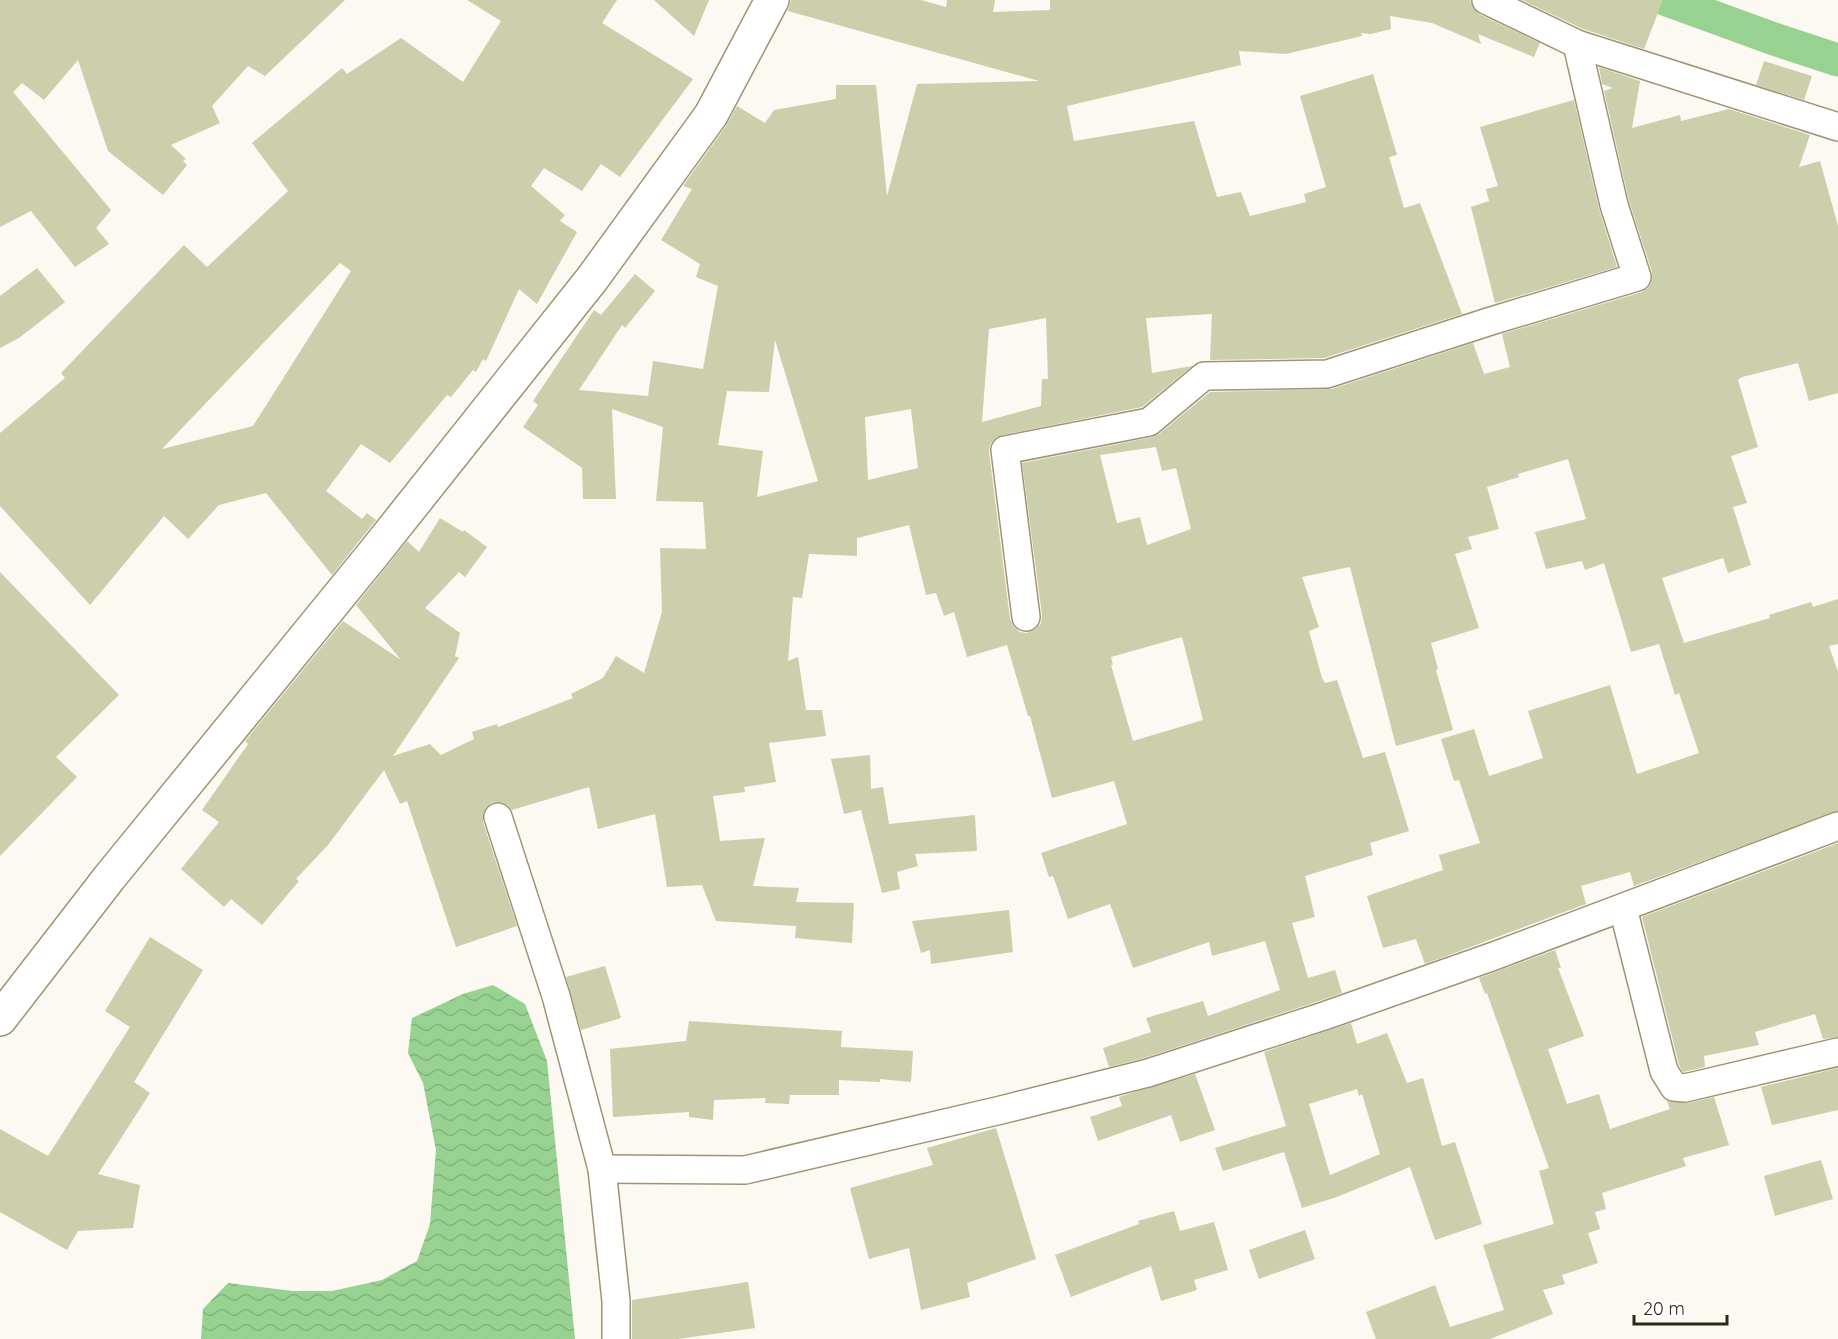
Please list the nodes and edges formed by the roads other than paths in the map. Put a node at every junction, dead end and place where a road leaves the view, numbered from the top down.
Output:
1 (772, 0) edge
2 (1486, 0) edge
3 (1577, 44) junction
4 (1838, 127) edge
5 (1026, 616) dead end
6 (498, 817) dead end
7 (1838, 826) edge
8 (1623, 908) junction
9 (0, 1019) edge
10 (1838, 1052) edge
11 (602, 1168) junction
12 (616, 1339) edge

1 - 9 street
2 - 3 street
3 - 4 street
3 - 5 street
6 - 11 street
7 - 8 street
8 - 10 street
8 - 11 street
11 - 12 street

